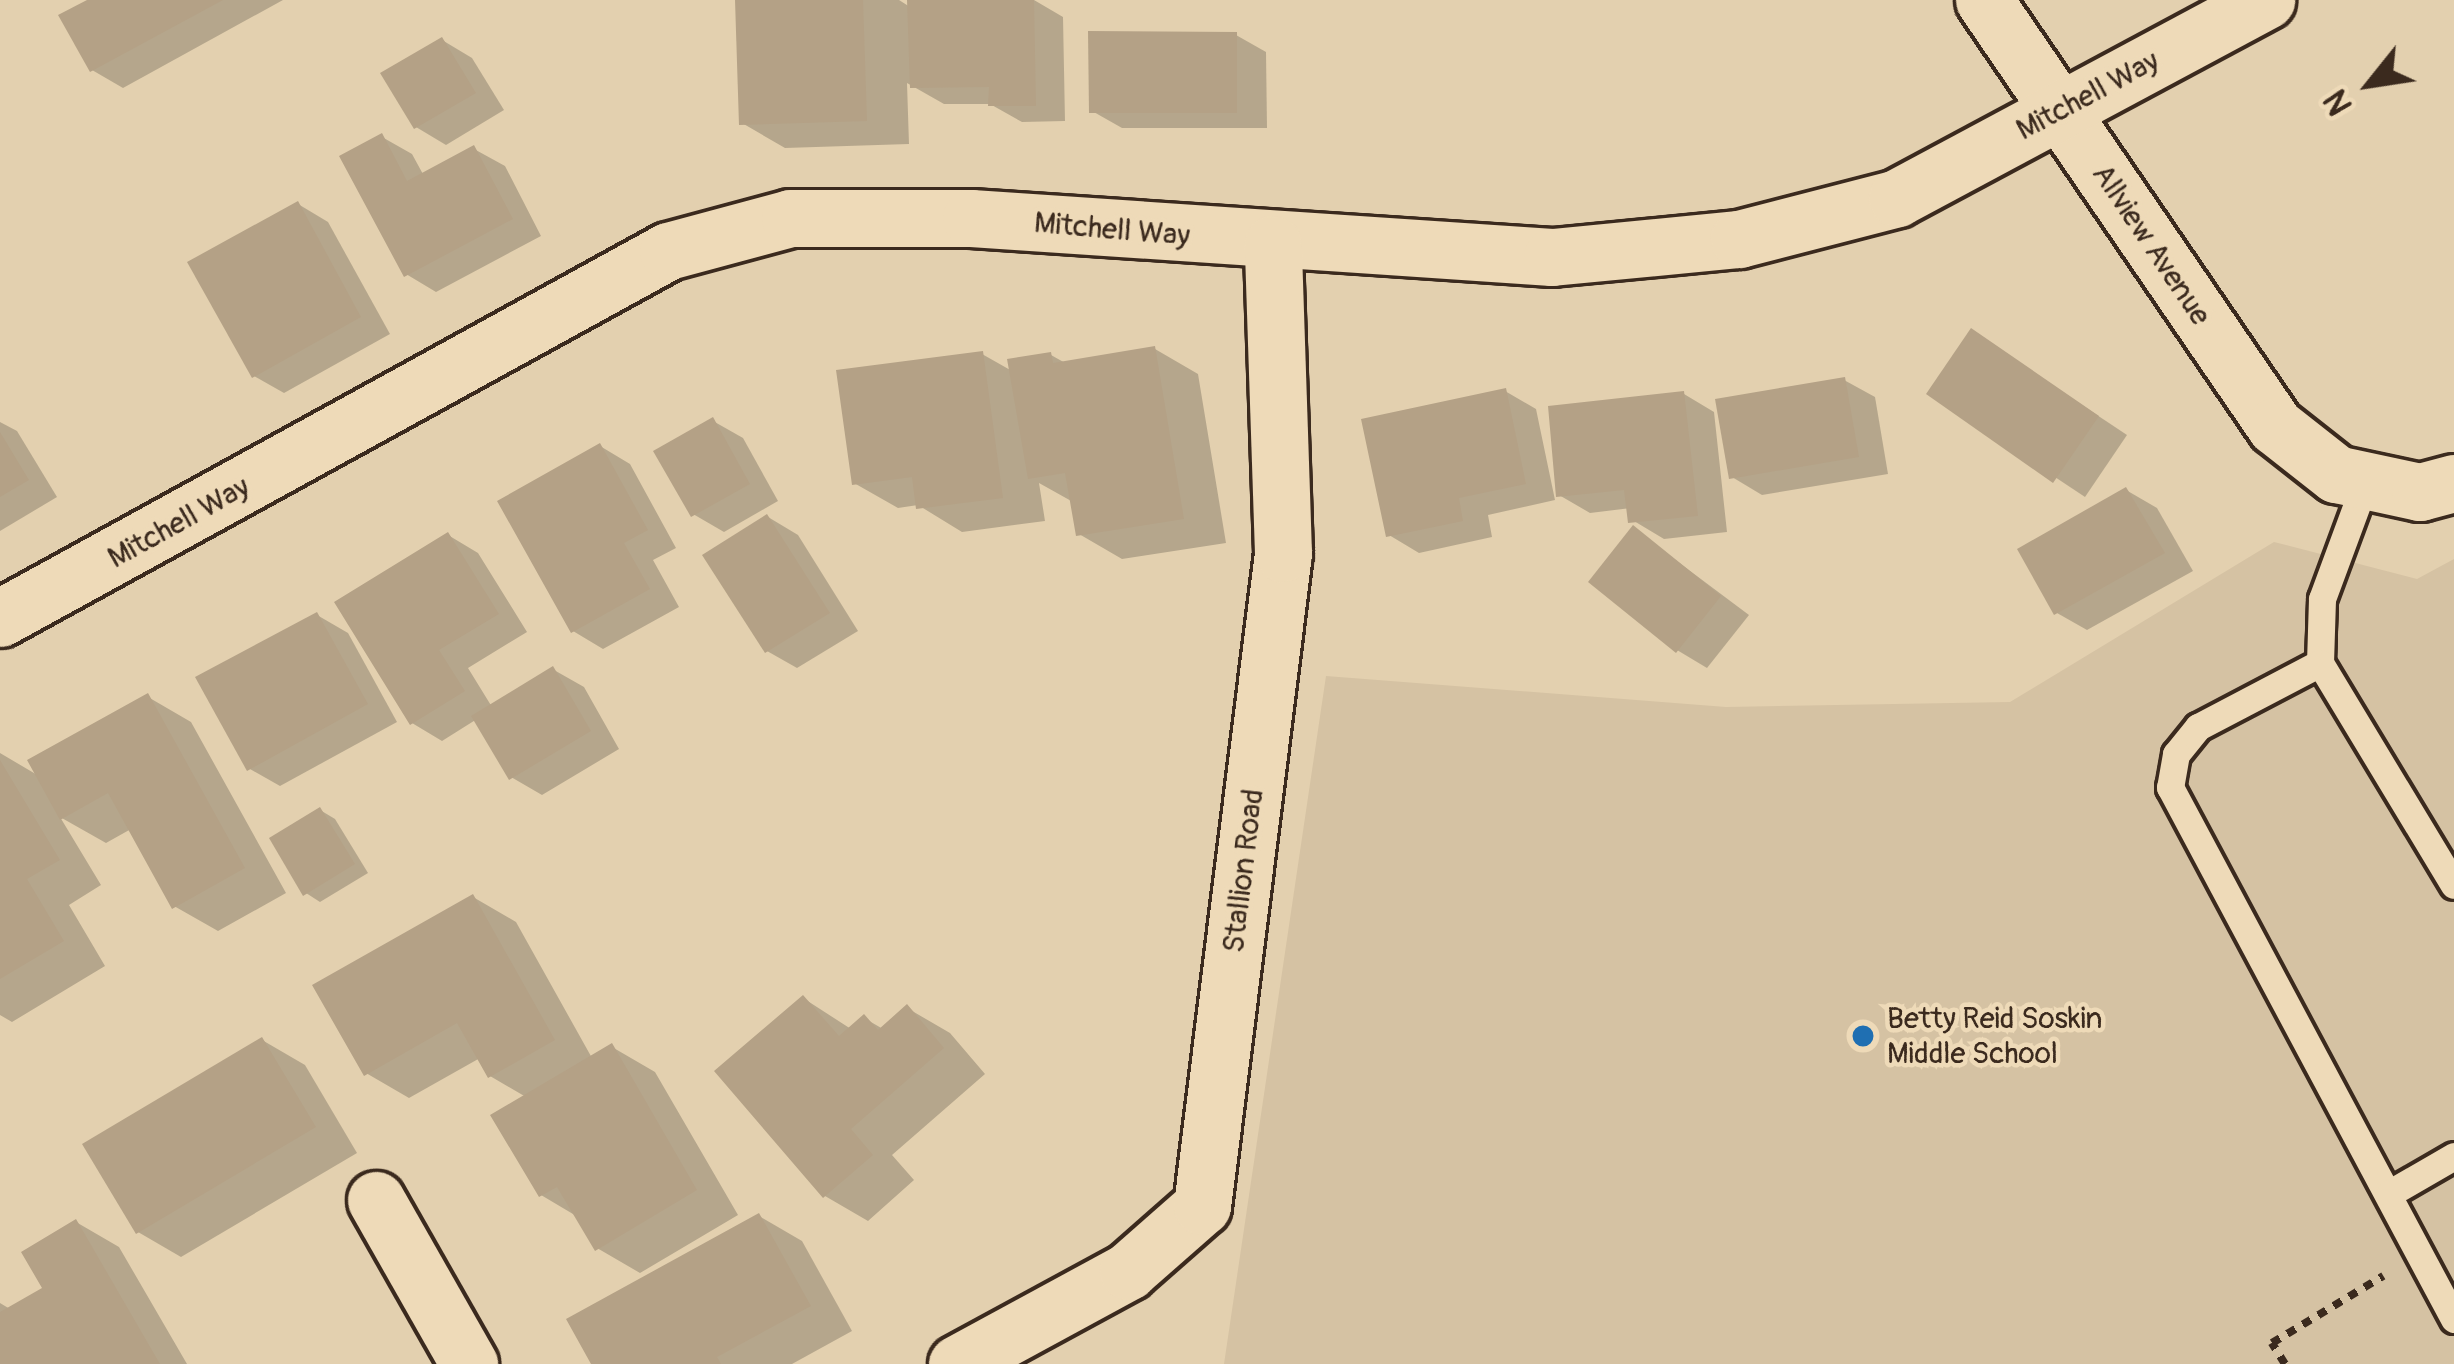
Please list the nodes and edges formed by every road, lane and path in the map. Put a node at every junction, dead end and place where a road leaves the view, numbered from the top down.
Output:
1 (1984, 0) edge
2 (2266, 0) edge
3 (2061, 111) junction
4 (1273, 244) junction
5 (2351, 477) junction
6 (2454, 483) edge
7 (0, 618) edge
8 (2320, 663) junction
9 (2454, 885) edge
10 (2454, 1156) edge
11 (2390, 1193) junction
12 (376, 1200) dead end
13 (2421, 1254) junction
14 (2454, 1319) edge
15 (469, 1364) edge
16 (957, 1364) edge
17 (2284, 1364) edge

1 - 3 street, Allview Avenue
2 - 3 street, Mitchell Way
3 - 4 street, Mitchell Way
3 - 5 street, Allview Avenue
4 - 7 street, Mitchell Way
4 - 16 street, Stallion Road
5 - 6 street
5 - 8 lane
8 - 9 lane
8 - 11 lane
10 - 11 lane
11 - 13 lane
12 - 15 street
13 - 14 lane
13 - 17 path

